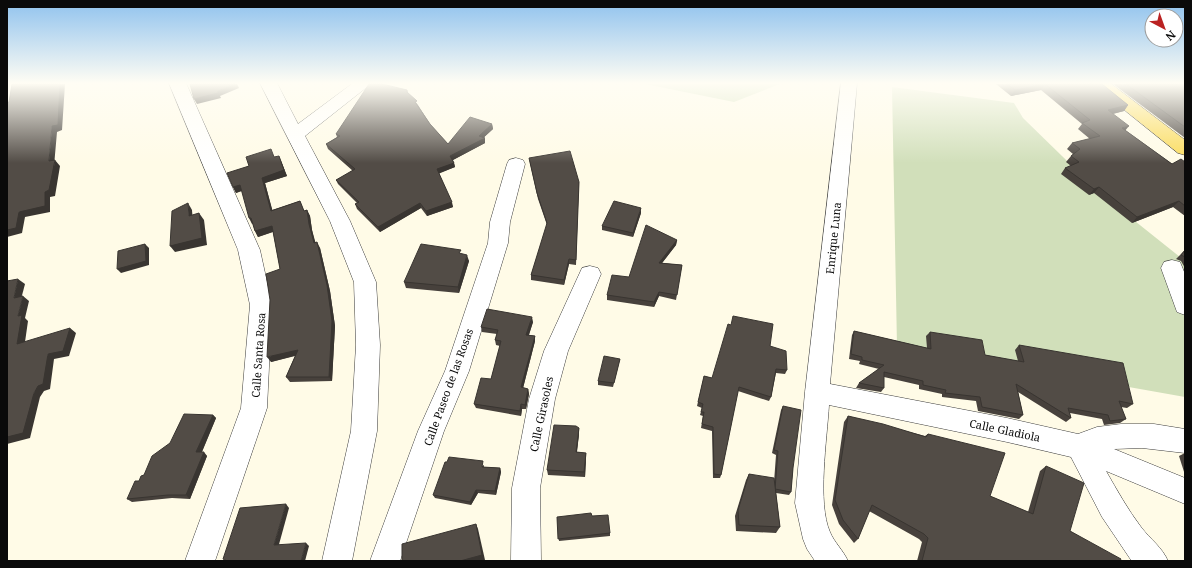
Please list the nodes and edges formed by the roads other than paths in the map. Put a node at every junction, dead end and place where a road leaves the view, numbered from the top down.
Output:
1 (188, 110) edge
2 (282, 110) edge
3 (329, 110) edge
4 (846, 110) edge
5 (1133, 110) edge
6 (295, 135) junction
7 (1185, 149) edge
8 (516, 164) dead end
9 (1172, 268) dead end
10 (590, 274) dead end
11 (1185, 306) edge
12 (817, 392) junction
13 (1183, 434) edge
14 (1079, 447) junction
15 (1185, 491) edge
16 (200, 561) edge
17 (337, 561) edge
18 (385, 561) edge
19 (526, 561) edge
20 (833, 561) edge
21 (1153, 561) edge

1 - 16 street, Calle Santa Rosa
2 - 6 street
3 - 6 street
4 - 12 street, Enrique Luna
5 - 7 main road
6 - 17 street
8 - 18 street, Calle Paseo de las Rosas
9 - 11 street
10 - 19 street, Calle Girasoles
12 - 14 street, Calle Gladiola
12 - 20 street, Enrique Luna
13 - 14 street
14 - 15 street, Calle Gladiola
14 - 21 street

